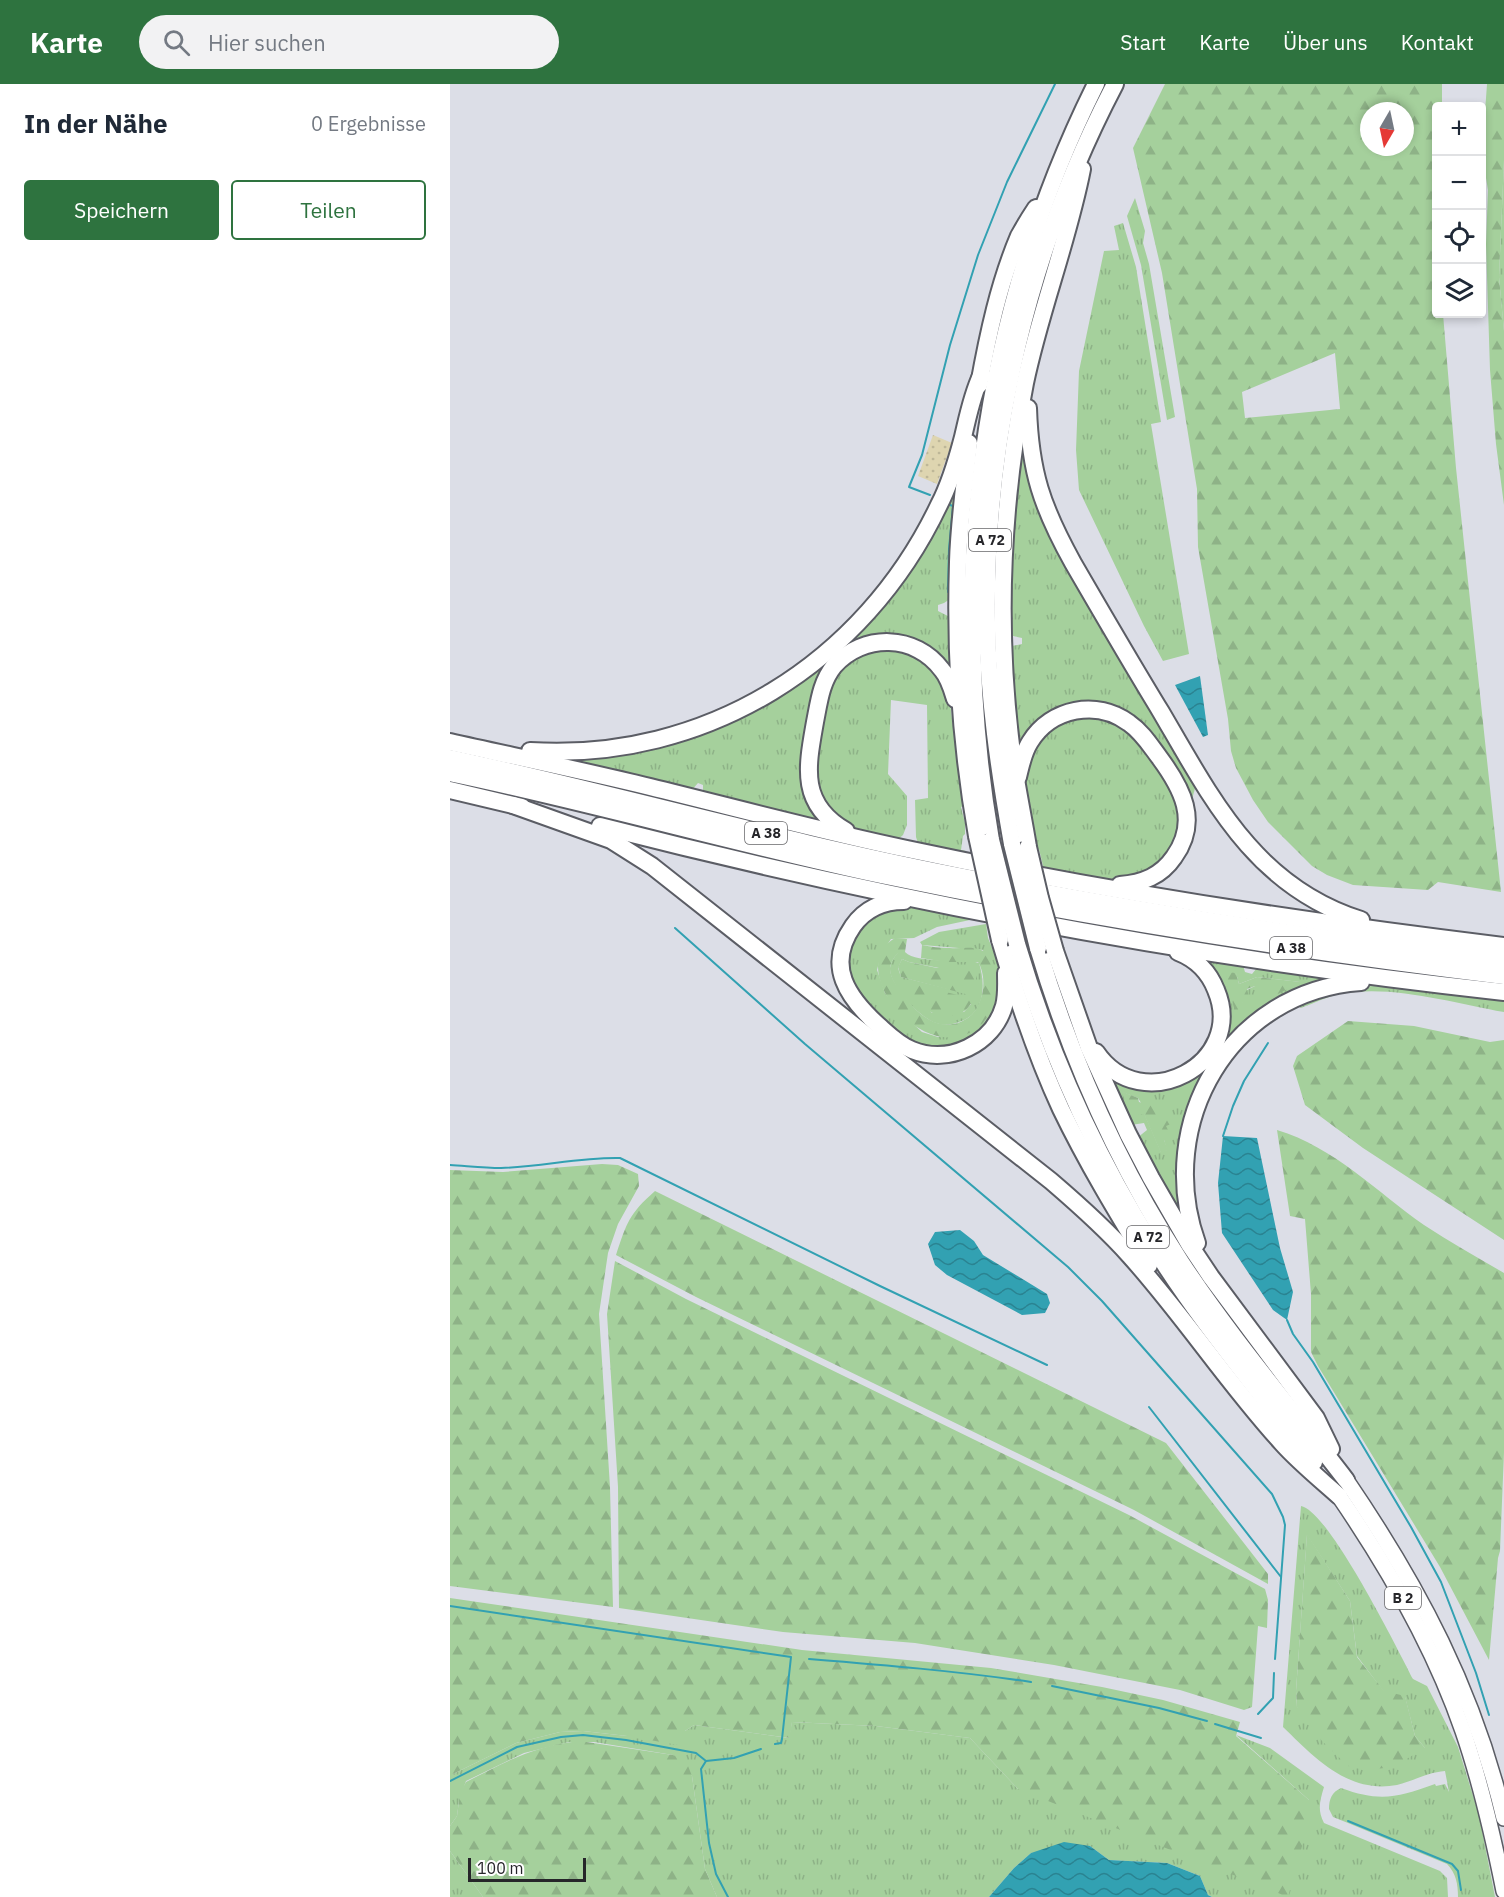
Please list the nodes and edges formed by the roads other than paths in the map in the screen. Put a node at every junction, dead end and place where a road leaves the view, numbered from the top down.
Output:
1 (1096, 84) edge
2 (1115, 84) edge
3 (1090, 133) junction
4 (1054, 178) junction
5 (981, 376) junction
6 (1025, 384) junction
7 (961, 712) junction
8 (450, 741) edge
9 (450, 758) edge
10 (450, 773) edge
11 (1017, 783) junction
12 (450, 790) edge
13 (513, 805) junction
14 (860, 838) junction
15 (984, 838) junction
16 (1020, 845) junction
17 (1099, 886) junction
18 (941, 904) junction
19 (1423, 936) junction
20 (1009, 942) junction
21 (1152, 943) junction
22 (1504, 946) edge
23 (1006, 958) junction
24 (1504, 961) edge
25 (1504, 976) edge
26 (1412, 982) junction
27 (1504, 992) edge
28 (1082, 1030) junction
29 (1235, 1309) junction
30 (1181, 1317) junction
31 (1346, 1480) junction
32 (1339, 1496) junction
33 (1504, 1818) edge
34 (1504, 1891) edge

1 - 4 highway, A 72
2 - 3 highway, A 72
3 - 6 highway
3 - 16 highway, A 72
4 - 5 highway
4 - 15 highway, A 72
5 - 7 highway
5 - 8 highway
6 - 11 highway
6 - 19 highway
7 - 14 highway
7 - 15 highway
8 - 14 highway
9 - 24 highway, A 38
10 - 25 highway, A 38
11 - 16 highway
11 - 17 highway
12 - 13 highway
13 - 18 highway
13 - 30 highway
14 - 17 highway
15 - 20 highway, A 72, bridge
16 - 28 highway, bridge
16 - 31 highway, A 72, bridge
17 - 19 highway
18 - 21 highway
18 - 23 highway
19 - 22 highway
20 - 23 highway
20 - 32 highway, A 72
21 - 26 highway
21 - 28 highway
23 - 30 highway
26 - 27 highway
26 - 29 highway
28 - 29 highway
29 - 31 highway
30 - 32 highway
31 - 33 highway, B 2
32 - 34 highway, B 2

